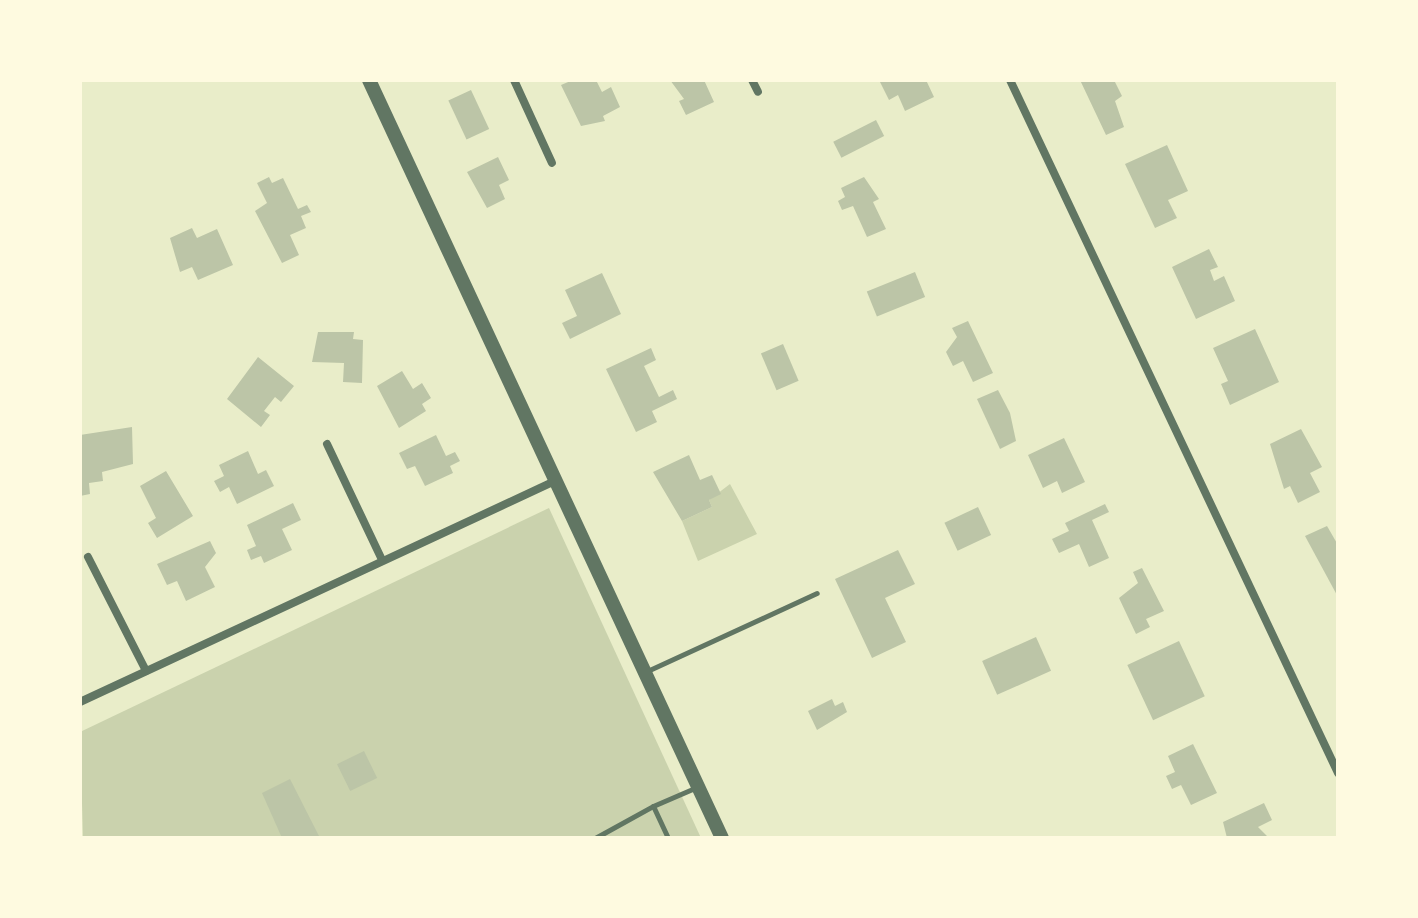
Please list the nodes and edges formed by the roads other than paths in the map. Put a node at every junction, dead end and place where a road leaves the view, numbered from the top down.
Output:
1 (369, 80) edge
2 (514, 80) edge
3 (752, 80) edge
4 (1010, 80) edge
5 (758, 92) dead end
6 (552, 163) dead end
7 (327, 444) dead end
8 (555, 481) junction
9 (88, 557) dead end
10 (382, 560) junction
11 (817, 593) dead end
12 (146, 671) junction
13 (644, 673) junction
14 (80, 702) edge
15 (1338, 773) edge
16 (698, 786) junction
17 (653, 806) junction
18 (595, 838) edge
19 (668, 838) edge
20 (722, 838) edge

1 - 8 street
2 - 6 street
3 - 5 street
4 - 15 street
7 - 10 street
8 - 10 street
8 - 13 street
9 - 12 street
10 - 12 street
11 - 13 lane
12 - 14 street
13 - 16 street
16 - 17 lane
16 - 20 street
17 - 18 lane
17 - 19 lane

